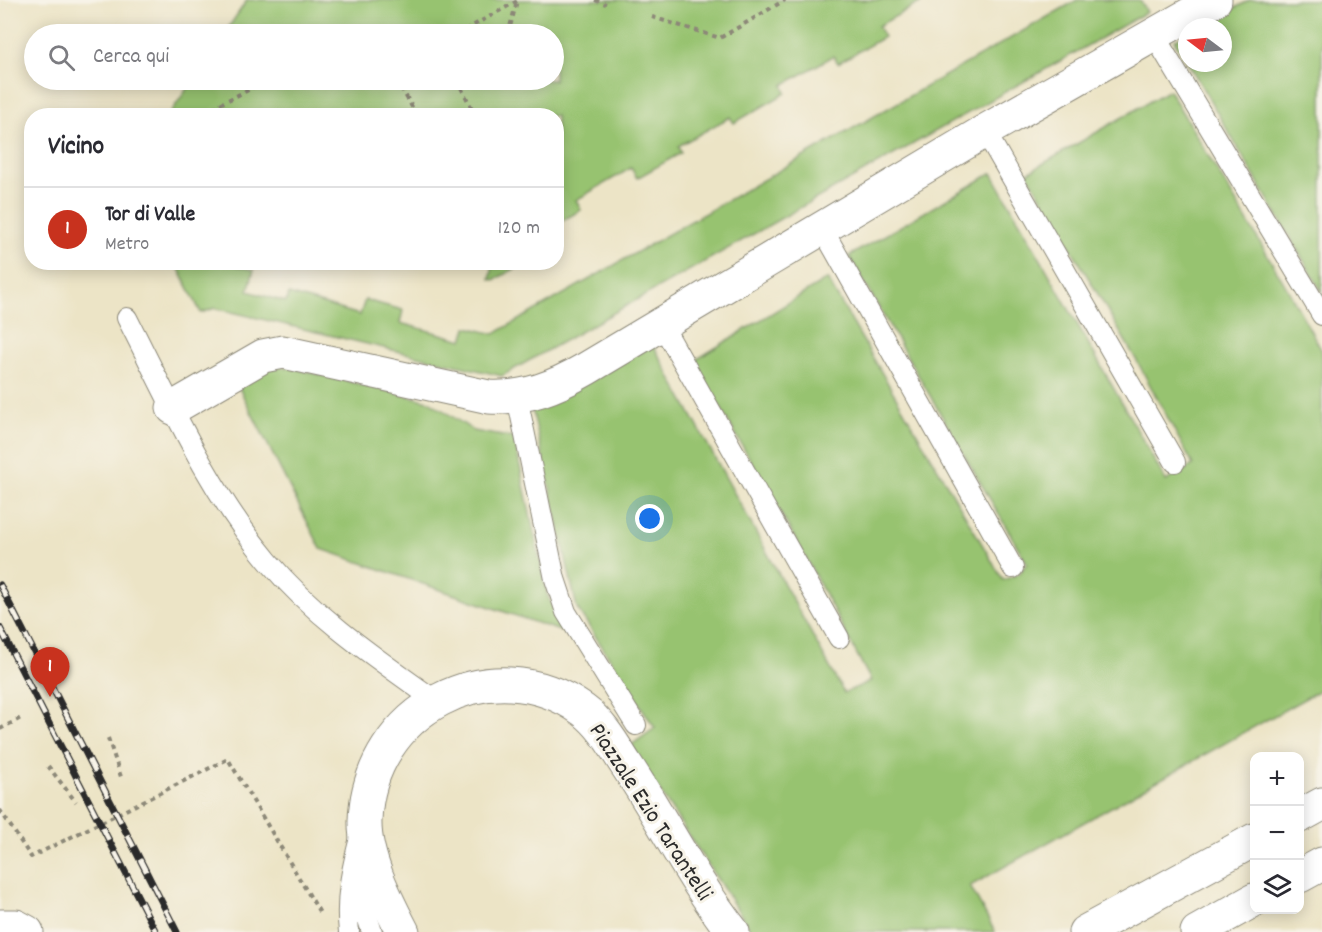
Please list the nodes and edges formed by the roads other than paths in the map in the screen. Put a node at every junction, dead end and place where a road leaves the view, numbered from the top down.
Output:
1 (1215, 0) edge
2 (1154, 35) junction
3 (984, 131) junction
4 (822, 228) junction
5 (1322, 315) edge
6 (127, 318) dead end
7 (661, 323) junction
8 (517, 398) junction
9 (173, 408) junction
10 (1175, 462) dead end
11 (1013, 568) dead end
12 (838, 638) dead end
13 (436, 701) junction
14 (636, 725) dead end
15 (1322, 804) edge
16 (1304, 813) edge
17 (364, 823) junction
18 (1250, 842) edge
19 (1322, 864) edge
20 (1304, 873) edge
21 (1250, 902) edge
22 (0, 926) edge
23 (27, 932) edge
24 (349, 932) edge
25 (372, 932) edge
26 (403, 932) edge
27 (733, 932) edge
28 (1085, 932) edge
29 (1197, 932) edge

1 - 2 street
2 - 3 street
2 - 5 lane
3 - 4 street
3 - 10 lane
4 - 7 street
4 - 11 lane
6 - 9 lane
7 - 8 street
7 - 12 lane
8 - 9 street
8 - 14 lane
9 - 13 lane
13 - 17 street, Piazzale Ezio Tarantelli
13 - 27 street, Piazzale Ezio Tarantelli
15 - 16 street
17 - 24 lane
17 - 25 lane
17 - 26 street, Piazzale Ezio Tarantelli
18 - 28 street
19 - 20 street
21 - 29 street
22 - 23 street

